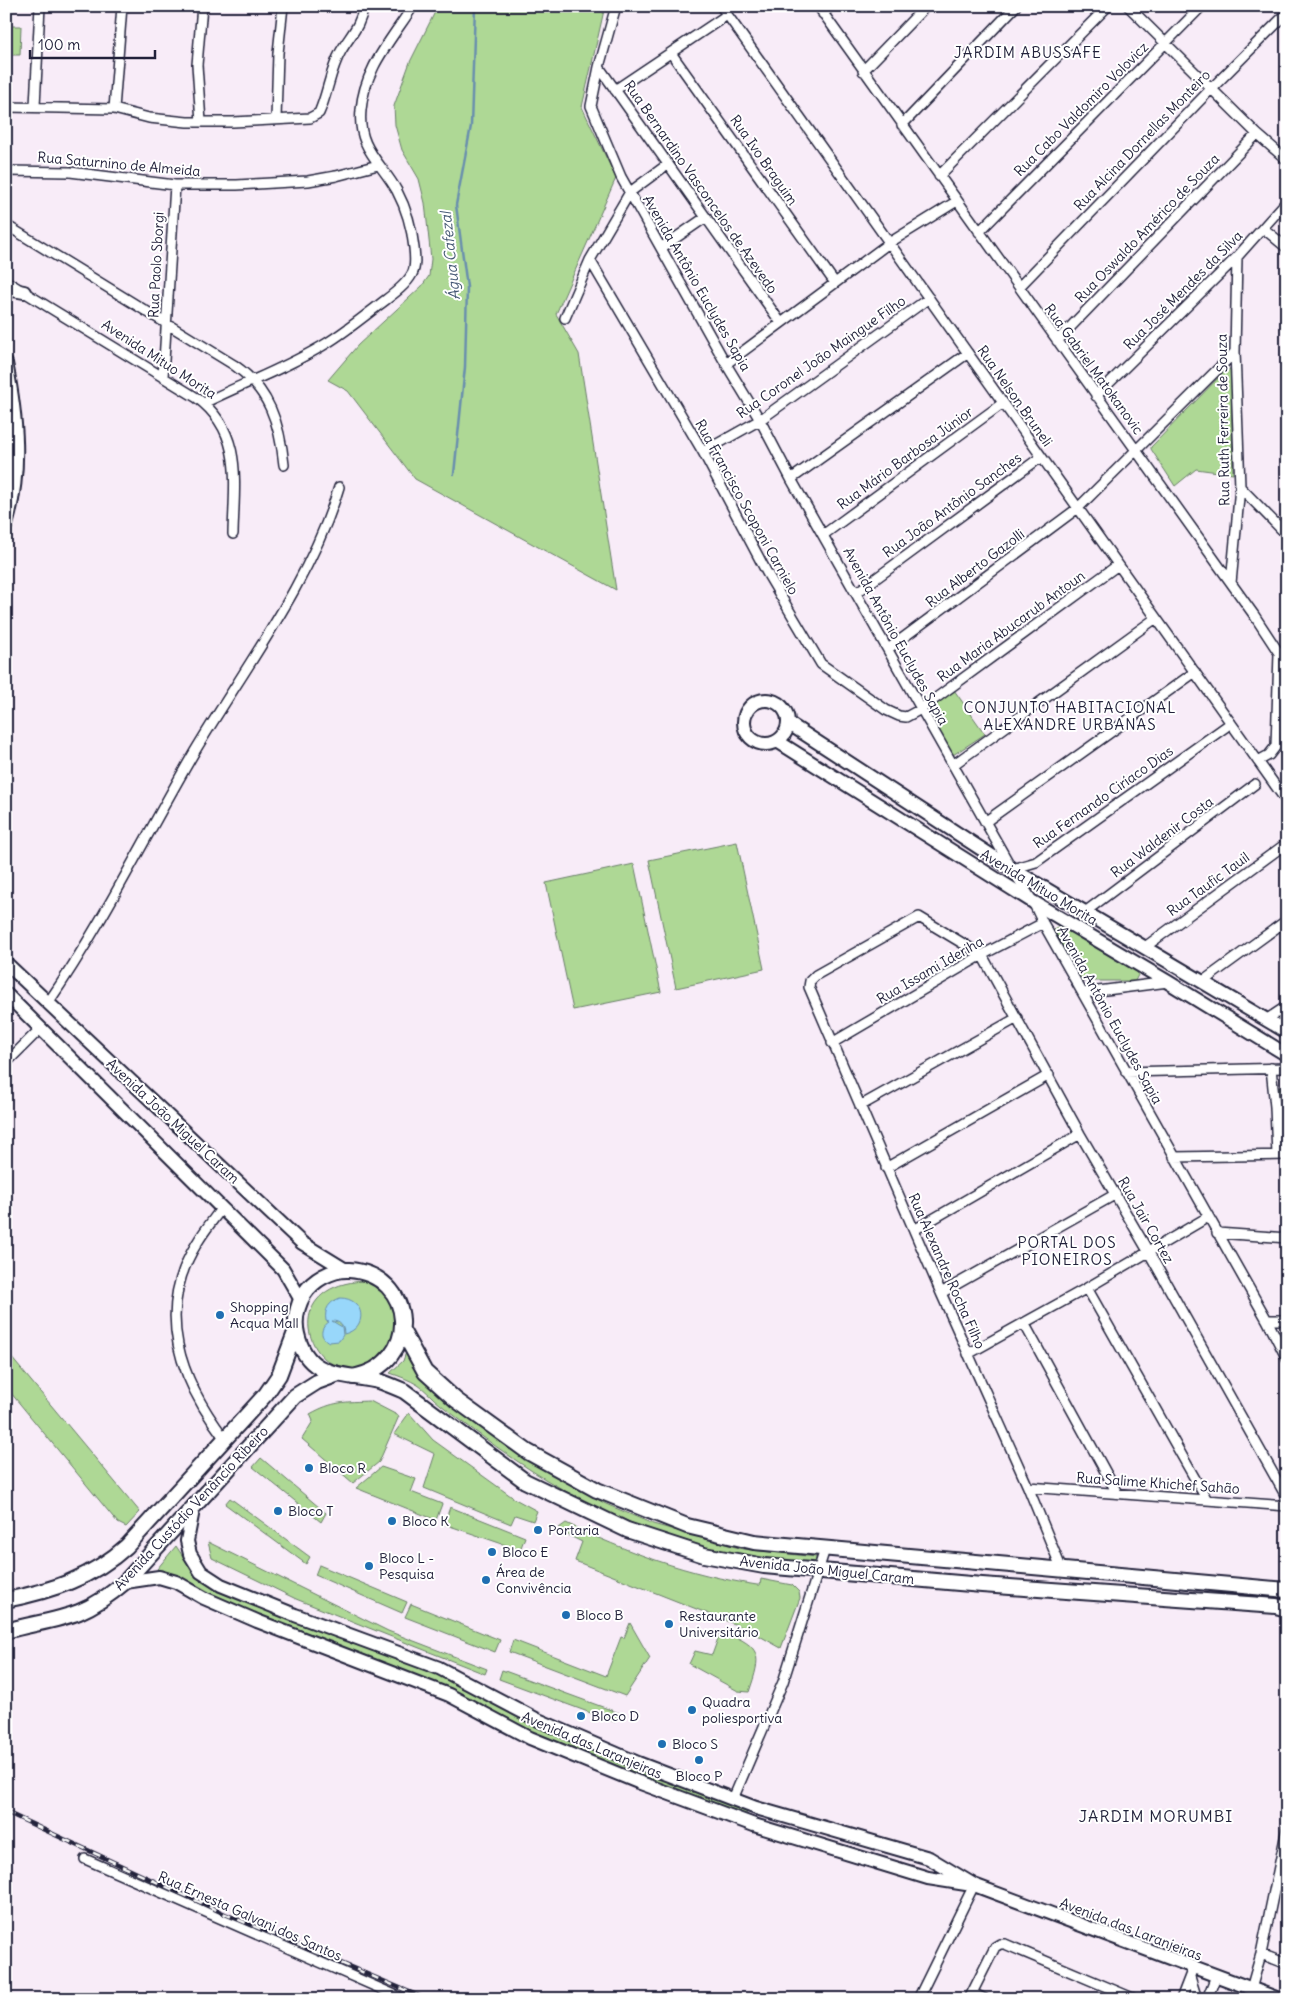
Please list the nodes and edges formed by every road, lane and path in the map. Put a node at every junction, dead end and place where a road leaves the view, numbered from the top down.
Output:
1 (40, 6) edge
2 (122, 6) edge
3 (202, 6) edge
4 (283, 6) edge
5 (364, 6) edge
6 (413, 6) edge
7 (616, 6) edge
8 (721, 6) edge
9 (830, 6) edge
10 (926, 6) edge
11 (1016, 6) edge
12 (1108, 6) edge
13 (1128, 6) edge
14 (1202, 6) edge
15 (820, 10) edge
16 (1287, 13) edge
17 (727, 16) junction
18 (1165, 43) junction
19 (671, 53) junction
20 (599, 67) junction
21 (863, 71) junction
22 (1211, 89) junction
23 (615, 90) junction
24 (35, 106) junction
25 (6, 107) edge
26 (114, 109) junction
27 (276, 119) junction
28 (201, 122) junction
29 (902, 125) junction
30 (1257, 134) junction
31 (1287, 160) edge
32 (668, 164) junction
33 (378, 165) junction
34 (6, 171) edge
35 (939, 176) junction
36 (175, 185) junction
37 (630, 192) junction
38 (957, 201) junction
39 (1287, 202) edge
40 (706, 217) junction
41 (6, 225) edge
42 (1263, 228) junction
43 (979, 232) junction
44 (889, 243) junction
45 (661, 248) junction
46 (1287, 248) edge
47 (1237, 257) junction
48 (590, 260) junction
49 (6, 281) edge
50 (834, 283) junction
51 (1018, 287) junction
52 (24, 292) junction
53 (6, 293) edge
54 (929, 298) junction
55 (565, 318) dead end
56 (781, 323) junction
57 (167, 324) junction
58 (1057, 341) junction
59 (1236, 352) junction
60 (968, 353) junction
61 (6, 364) edge
62 (726, 364) junction
63 (162, 377) junction
64 (252, 379) junction
65 (1096, 396) junction
66 (204, 403) junction
67 (1003, 403) junction
68 (760, 420) junction
69 (1136, 451) junction
70 (703, 452) junction
71 (1041, 456) junction
72 (284, 466) dead end
73 (791, 479) junction
74 (339, 487) dead end
75 (1240, 487) junction
76 (1078, 508) junction
77 (6, 525) edge
78 (233, 534) dead end
79 (823, 535) junction
80 (1287, 535) edge
81 (1118, 565) junction
82 (1231, 583) junction
83 (856, 593) junction
84 (1156, 618) junction
85 (888, 649) junction
86 (1195, 672) junction
87 (921, 709) junction
88 (788, 723) junction
89 (1231, 723) junction
90 (777, 741) junction
91 (1258, 761) junction
92 (953, 766) junction
93 (1255, 784) dead end
94 (1287, 802) edge
95 (985, 822) junction
96 (1287, 843) edge
97 (1012, 869) junction
98 (1033, 902) junction
99 (1086, 912) junction
100 (1287, 920) edge
101 (1042, 924) junction
102 (1144, 947) junction
103 (982, 955) junction
104 (6, 963) edge
105 (1168, 982) junction
106 (1202, 982) junction
107 (1083, 993) junction
108 (6, 994) edge
109 (48, 1003) junction
110 (1287, 1006) edge
111 (1017, 1018) junction
112 (1266, 1020) junction
113 (41, 1028) junction
114 (1287, 1032) edge
115 (832, 1043) junction
116 (1287, 1056) edge
117 (6, 1063) edge
118 (1272, 1068) junction
119 (1287, 1068) edge
120 (1126, 1072) junction
121 (1049, 1076) junction
122 (860, 1106) junction
123 (1080, 1134) junction
124 (1277, 1154) junction
125 (1287, 1155) edge
126 (1174, 1157) junction
127 (886, 1168) junction
128 (1116, 1194) junction
129 (221, 1209) junction
130 (1208, 1217) junction
131 (914, 1230) junction
132 (1217, 1233) junction
133 (1287, 1238) edge
134 (1148, 1251) junction
135 (346, 1270) junction
136 (1087, 1288) junction
137 (941, 1293) junction
138 (301, 1300) junction
139 (1267, 1320) junction
140 (1287, 1320) edge
141 (1024, 1323) junction
142 (296, 1330) junction
143 (402, 1330) junction
144 (968, 1354) junction
145 (1287, 1359) edge
146 (336, 1375) junction
147 (353, 1376) junction
148 (225, 1439) junction
149 (1028, 1487) junction
150 (1117, 1493) junction
151 (1287, 1498) edge
152 (1207, 1500) junction
153 (194, 1505) junction
154 (1287, 1506) edge
155 (825, 1549) junction
156 (1062, 1570) junction
157 (819, 1571) junction
158 (125, 1582) junction
159 (1287, 1590) edge
160 (6, 1600) edge
161 (1287, 1610) edge
162 (6, 1630) edge
163 (733, 1799) junction
164 (1287, 1828) edge
165 (85, 1859) dead end
166 (974, 1885) junction
167 (1261, 1954) junction
168 (1287, 1964) edge
169 (1192, 1972) junction
170 (1216, 1976) junction
171 (1251, 1989) junction
172 (971, 1996) edge
173 (404, 1999) edge
174 (918, 1999) edge
175 (985, 1999) edge
176 (1136, 1999) edge
177 (1181, 1999) edge
178 (1197, 1999) edge
179 (1207, 1999) edge
180 (1279, 1999) edge

1 - 24 street
2 - 26 street
3 - 28 street
4 - 27 street
5 - 27 street
6 - 33 street
7 - 20 street
8 - 17 street, Rua Nelson Bruneli
9 - 15 street
10 - 21 street
11 - 29 street
12 - 35 street
13 - 18 street
14 - 18 street, Rua Cabo Valdomiro Volovicz
15 - 21 street, Rua Gabriel Matokanovic
16 - 22 street, Rua Alcina Dornellas Monteiro
17 - 19 street
17 - 44 street, Rua Nelson Bruneli
18 - 22 street
18 - 43 street, Rua Cabo Valdomiro Volovicz
19 - 23 street
19 - 50 street, Rua Ivo Braguim
20 - 23 street, Rua Bernardino Vasconcelos de Azevedo
20 - 37 street, Avenida Antônio Euclydes Sapia
21 - 29 street, Rua Gabriel Matokanovic
22 - 30 street
22 - 51 street, Rua Alcina Dornellas Monteiro
23 - 32 street, Rua Bernardino Vasconcelos de Azevedo
24 - 25 street
24 - 26 street
26 - 28 street
27 - 28 street
29 - 35 street, Rua Gabriel Matokanovic
30 - 31 street
30 - 58 street, Rua Oswaldo Américo de Souza
32 - 37 street
32 - 40 street, Rua Bernardino Vasconcelos de Azevedo
33 - 36 street, Rua Saturnino de Almeida
33 - 64 street
34 - 36 street, Rua Saturnino de Almeida
35 - 38 street, Rua Gabriel Matokanovic
36 - 57 street, Rua Paolo Sborgi
37 - 45 street, Avenida Antônio Euclydes Sapia
37 - 48 street
38 - 43 street, Rua Gabriel Matokanovic
38 - 44 street
39 - 42 street, Rua José Mendes da Silva
40 - 45 street
40 - 56 street, Rua Bernardino Vasconcelos de Azevedo
41 - 57 street
42 - 46 street
42 - 47 street, Rua José Mendes da Silva
43 - 51 street, Rua Gabriel Matokanovic
44 - 50 street
44 - 54 street, Rua Nelson Bruneli
45 - 62 street, Avenida Antônio Euclydes Sapia
47 - 59 street, Rua Ruth Ferreira de Souza
47 - 65 street, Rua José Mendes da Silva
48 - 55 street
48 - 70 street, Rua Francisco Scoponi Carnielo
49 - 52 street, Avenida Mituo Morita
50 - 56 street
51 - 58 street, Rua Gabriel Matokanovic
52 - 53 street
52 - 63 street, Avenida Mituo Morita
54 - 60 street, Rua Nelson Bruneli
54 - 68 street, Rua Coronel João Maingue Filho
56 - 62 street
57 - 63 street, Rua Paolo Sborgi
57 - 64 street
58 - 65 street, Rua Gabriel Matokanovic
59 - 69 street, Rua Alberto Gazolli
59 - 75 street, Rua Ruth Ferreira de Souza
60 - 67 street, Rua Nelson Bruneli
60 - 73 street
61 - 77 street
62 - 68 street, Avenida Antônio Euclydes Sapia
63 - 66 street, Avenida Mituo Morita
64 - 66 street
64 - 72 street
65 - 69 street, Rua Gabriel Matokanovic
66 - 78 street, Avenida Mituo Morita
67 - 71 street, Rua Nelson Bruneli
67 - 79 street, Rua Mário Barbosa Júnior
68 - 70 street, Rua Coronel João Maingue Filho
68 - 73 street, Avenida Antônio Euclydes Sapia
69 - 76 street, Rua Alberto Gazolli
69 - 82 street, Rua Gabriel Matokanovic
70 - 87 street, Rua Francisco Scoponi Carnielo
71 - 76 street, Rua Nelson Bruneli
71 - 83 street, Rua João Antônio Sanches
73 - 79 street, Avenida Antônio Euclydes Sapia
74 - 109 street
75 - 80 street
75 - 82 street, Rua Ruth Ferreira de Souza
76 - 81 street, Rua Nelson Bruneli
76 - 85 street, Rua Alberto Gazolli
79 - 83 street, Avenida Antônio Euclydes Sapia
81 - 84 street, Rua Nelson Bruneli
81 - 87 street, Rua Maria Abucarub Antoun
82 - 91 street, Rua Gabriel Matokanovic
83 - 85 street, Avenida Antônio Euclydes Sapia
84 - 86 street, Rua Nelson Bruneli
84 - 92 street
85 - 87 street, Avenida Antônio Euclydes Sapia
86 - 89 street, Rua Nelson Bruneli
86 - 95 street
87 - 92 street, Avenida Antônio Euclydes Sapia
88 - 90 street
88 - 90 street
88 - 97 street, Avenida Mituo Morita
89 - 91 street, Rua Nelson Bruneli
89 - 97 street, Rua Fernando Ciríaco Dias
90 - 98 street, Avenida Mituo Morita
91 - 94 street, Rua Nelson Bruneli
92 - 95 street, Avenida Antônio Euclydes Sapia
93 - 99 street, Rua Waldenir Costa
95 - 97 street, Avenida Antônio Euclydes Sapia
96 - 102 street, Rua Taufic Tauil
97 - 98 street, Avenida Antônio Euclydes Sapia
97 - 99 street, Avenida Mituo Morita
98 - 101 street, Avenida Antônio Euclydes Sapia
98 - 105 street, Avenida Mituo Morita
99 - 102 street, Avenida Mituo Morita
100 - 106 street
101 - 103 street, Rua Issami Ideriha
101 - 107 street, Avenida Antônio Euclydes Sapia
102 - 106 street, Avenida Mituo Morita
103 - 111 street, Rua Jair Cortez
103 - 115 street, Rua Issami Ideriha
103 - 115 street, Rua Alexandre Rocha Filho
104 - 109 street, Avenida João Miguel Caram
105 - 107 street
105 - 116 street, Avenida Mituo Morita
106 - 112 street, Avenida Mituo Morita
107 - 120 street, Avenida Antônio Euclydes Sapia
108 - 113 street, Avenida João Miguel Caram
109 - 135 street, Avenida João Miguel Caram
110 - 112 street
111 - 121 street, Rua Jair Cortez
111 - 122 street
112 - 114 street, Avenida Mituo Morita
113 - 117 street
113 - 129 street, Avenida João Miguel Caram
115 - 122 street, Rua Alexandre Rocha Filho
118 - 119 street
118 - 120 street
118 - 124 street
120 - 126 street, Avenida Antônio Euclydes Sapia
121 - 123 street, Rua Jair Cortez
121 - 127 street
122 - 127 street, Rua Alexandre Rocha Filho
123 - 128 street, Rua Jair Cortez
123 - 131 street
124 - 125 street
124 - 126 street
126 - 130 street, Avenida Antônio Euclydes Sapia
127 - 131 street, Rua Alexandre Rocha Filho
128 - 134 street, Rua Jair Cortez
128 - 137 street
129 - 138 street, Avenida João Miguel Caram
129 - 148 street
130 - 132 street, Avenida Antônio Euclydes Sapia
130 - 134 street
131 - 137 street, Rua Alexandre Rocha Filho
132 - 133 street
132 - 139 street, Avenida Antônio Euclydes Sapia
134 - 136 street
134 - 151 street, Rua Jair Cortez
135 - 138 main road
135 - 143 main road
136 - 141 street
136 - 152 street
137 - 144 street, Rua Alexandre Rocha Filho
138 - 142 main road
139 - 140 street
139 - 145 street, Avenida Antônio Euclydes Sapia
141 - 144 street
141 - 150 street
142 - 146 main road
142 - 148 main road, Avenida Custódio Venâncio Ribeiro
143 - 147 main road
143 - 155 main road, Avenida João Miguel Caram
144 - 149 street, Rua Alexandre Rocha Filho
146 - 147 main road
146 - 153 main road, Avenida Custódio Venâncio Ribeiro
147 - 157 main road, Avenida João Miguel Caram
148 - 160 main road, Avenida Custódio Venâncio Ribeiro
149 - 150 street, Rua Salime Khichef Sahão
149 - 156 street, Rua Alexandre Rocha Filho
150 - 152 street, Rua Salime Khichef Sahão
152 - 154 street, Rua Salime Khichef Sahão
153 - 158 main road, Avenida Custódio Venâncio Ribeiro
153 - 163 street, Avenida das Laranjeiras
155 - 156 main road, Avenida João Miguel Caram
155 - 157 street
156 - 159 main road, Avenida João Miguel Caram
157 - 161 main road, Avenida João Miguel Caram
157 - 163 street
158 - 162 main road, Avenida Custódio Venâncio Ribeiro
158 - 166 street, Avenida das Laranjeiras
163 - 166 street, Avenida das Laranjeiras
164 - 167 street
165 - 173 street, Rua Ernesta Galvani dos Santos
166 - 169 street, Avenida das Laranjeiras
166 - 174 street
167 - 168 street
167 - 171 street
169 - 170 street, Avenida das Laranjeiras
169 - 177 street
169 - 178 street
170 - 171 street, Avenida das Laranjeiras
170 - 179 street
171 - 180 street, Avenida das Laranjeiras
172 - 175 street
172 - 176 street

